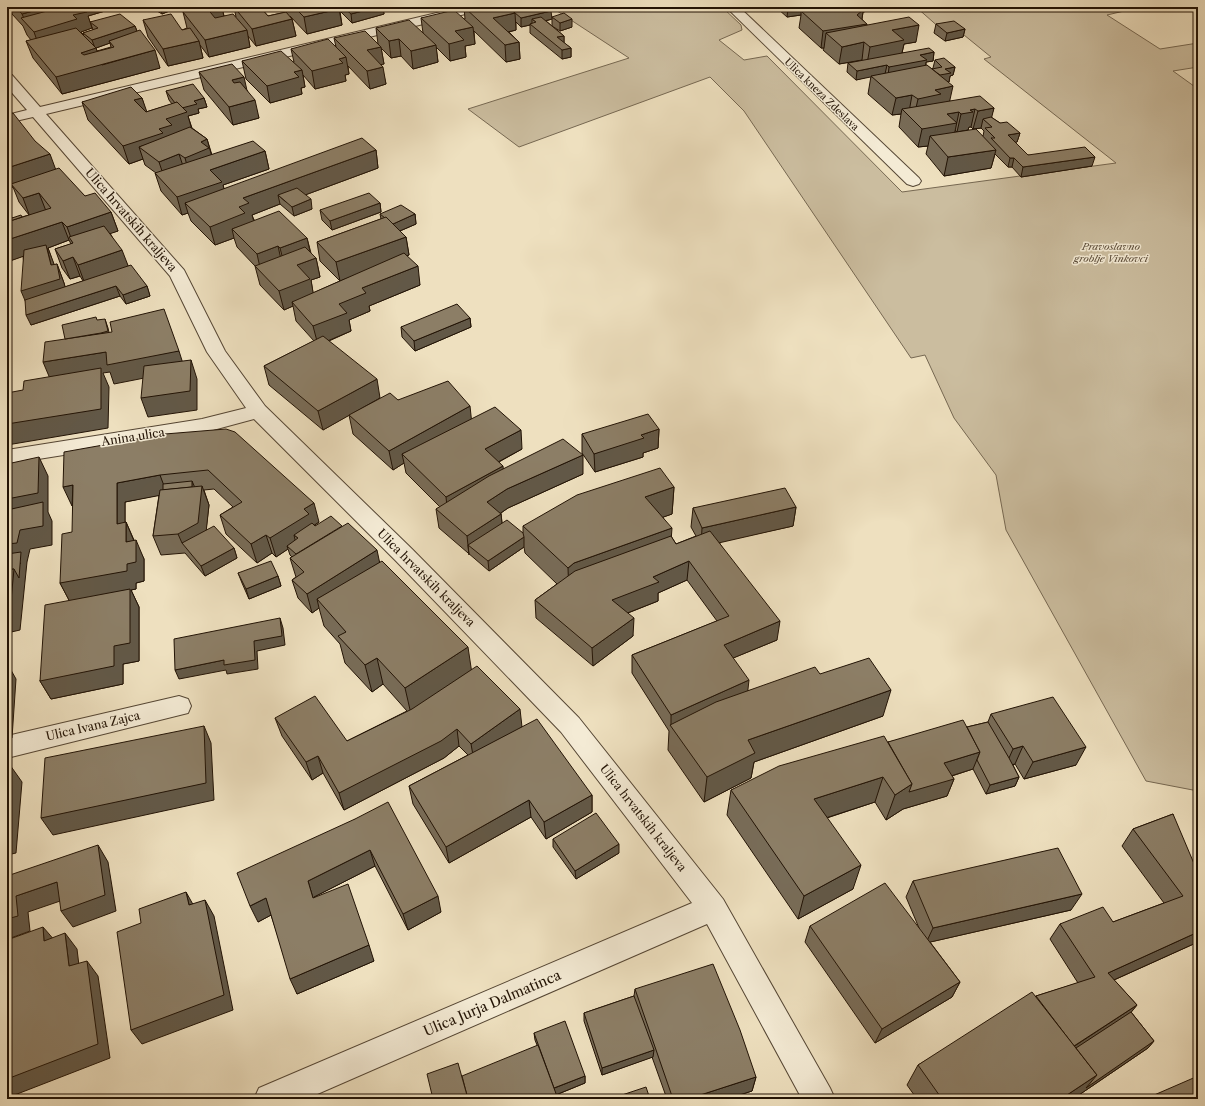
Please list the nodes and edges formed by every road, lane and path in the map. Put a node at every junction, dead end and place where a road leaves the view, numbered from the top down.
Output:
1 (478, 7) edge
2 (732, 7) edge
3 (7, 78) edge
4 (38, 112) junction
5 (7, 119) edge
6 (913, 181) dead end
7 (258, 411) junction
8 (7, 457) edge
9 (179, 706) dead end
10 (7, 747) edge
11 (713, 908) junction
12 (270, 1099) edge
13 (819, 1099) edge

1 - 4 street
2 - 6 street, Ulica kneza Zdeslava
3 - 4 street, Ulica hrvatskih kraljeva
4 - 5 street
4 - 7 street, Ulica hrvatskih kraljeva
7 - 8 street, Anina ulica
7 - 11 street, Ulica hrvatskih kraljeva
9 - 10 street, Ulica Ivana Zajca
11 - 12 street, Ulica Jurja Dalmatinca
11 - 13 street, Ulica hrvatskih kraljeva

